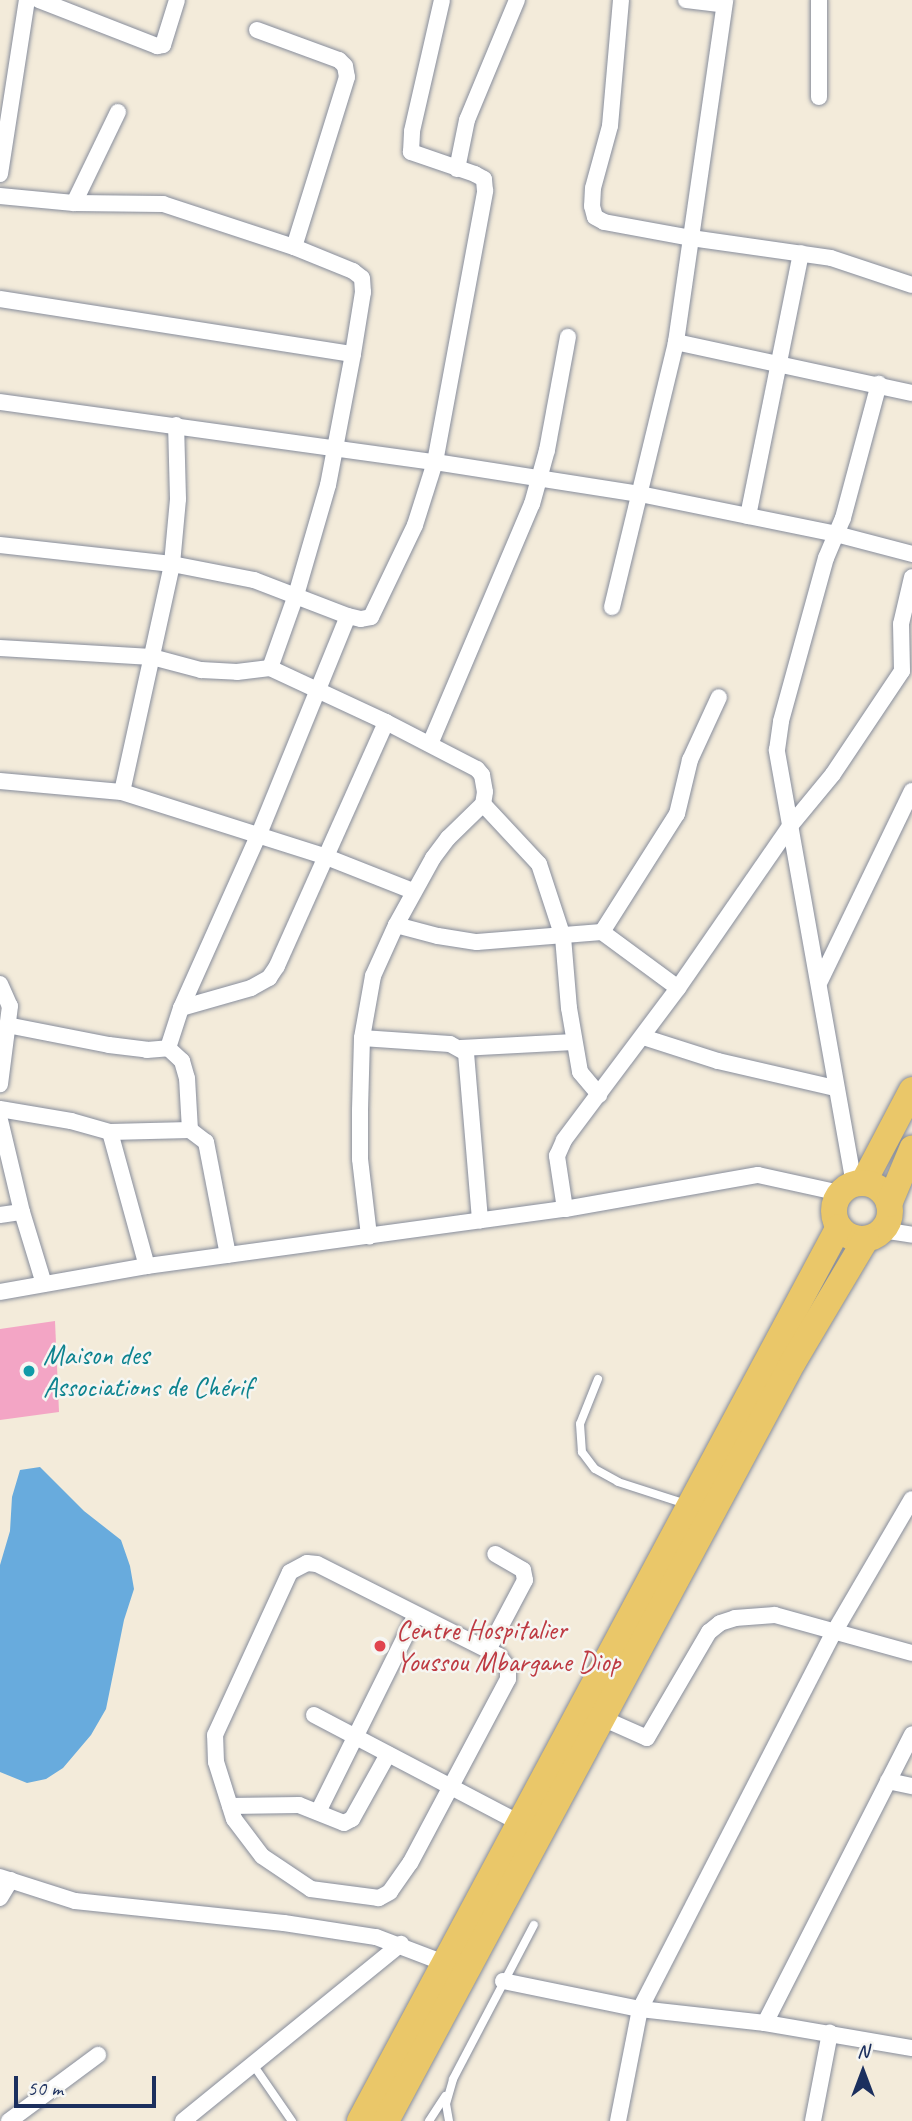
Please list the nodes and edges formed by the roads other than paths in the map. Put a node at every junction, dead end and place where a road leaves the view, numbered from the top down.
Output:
1 (27, 0) edge
2 (39, 0) edge
3 (177, 0) edge
4 (442, 0) edge
5 (517, 0) edge
6 (621, 0) edge
7 (686, 0) edge
8 (819, 0) edge
9 (725, 2) edge
10 (257, 30) dead end
11 (7, 89) edge
12 (819, 97) dead end
13 (118, 112) dead end
14 (457, 169) junction
15 (0, 174) edge
16 (0, 196) edge
17 (74, 203) junction
18 (691, 238) junction
19 (294, 247) junction
20 (801, 253) junction
21 (912, 285) edge
22 (0, 299) edge
23 (568, 337) dead end
24 (676, 342) junction
25 (353, 354) junction
26 (781, 364) junction
27 (879, 384) junction
28 (912, 393) edge
29 (0, 402) edge
30 (176, 425) junction
31 (336, 449) junction
32 (435, 462) junction
33 (540, 479) junction
34 (640, 494) junction
35 (748, 516) junction
36 (836, 534) junction
37 (0, 545) edge
38 (912, 554) edge
39 (172, 564) junction
40 (912, 577) edge
41 (296, 595) junction
42 (612, 607) dead end
43 (348, 616) junction
44 (907, 627) edge
45 (0, 648) edge
46 (152, 657) junction
47 (270, 668) junction
48 (319, 690) junction
49 (719, 697) dead end
50 (386, 722) junction
51 (430, 744) junction
52 (0, 781) edge
53 (912, 790) edge
54 (122, 792) junction
55 (483, 804) junction
56 (791, 825) junction
57 (259, 834) junction
58 (324, 856) junction
59 (413, 891) junction
60 (396, 925) junction
61 (601, 932) junction
62 (563, 937) junction
63 (820, 981) junction
64 (0, 984) edge
65 (678, 988) junction
66 (181, 1007) junction
67 (7, 1025) junction
68 (643, 1037) junction
69 (362, 1038) junction
70 (574, 1042) junction
71 (168, 1048) junction
72 (461, 1048) junction
73 (0, 1084) edge
74 (835, 1088) junction
75 (912, 1090) edge
76 (599, 1095) junction
77 (0, 1109) edge
78 (0, 1120) edge
79 (190, 1130) junction
80 (110, 1132) junction
81 (912, 1149) edge
82 (852, 1187) junction
83 (889, 1204) junction
84 (565, 1209) junction
85 (22, 1212) junction
86 (0, 1214) edge
87 (480, 1220) junction
88 (839, 1227) junction
89 (874, 1235) junction
90 (912, 1235) edge
91 (369, 1236) junction
92 (228, 1255) junction
93 (147, 1266) junction
94 (44, 1284) junction
95 (0, 1292) edge
96 (598, 1379) dead end
97 (912, 1499) edge
98 (689, 1505) junction
99 (906, 1522) edge
100 (495, 1554) dead end
101 (416, 1615) junction
102 (833, 1634) junction
103 (488, 1650) junction
104 (912, 1653) edge
105 (314, 1715) dead end
106 (602, 1718) junction
107 (912, 1734) edge
108 (356, 1737) junction
109 (388, 1754) junction
110 (888, 1781) junction
111 (450, 1786) junction
112 (912, 1786) edge
113 (230, 1806) junction
114 (318, 1812) junction
115 (530, 1828) junction
116 (6, 1878) edge
117 (0, 1898) edge
118 (534, 1925) dead end
119 (401, 1944) junction
120 (444, 1963) junction
121 (503, 1981) junction
122 (640, 2009) junction
123 (765, 2023) junction
124 (830, 2033) junction
125 (912, 2048) edge
126 (98, 2054) dead end
127 (254, 2066) junction
128 (449, 2090) junction
129 (9, 2121) edge
130 (183, 2121) edge
131 (292, 2121) edge
132 (360, 2121) edge
133 (386, 2121) edge
134 (429, 2121) edge
135 (449, 2121) edge
136 (618, 2121) edge
137 (813, 2121) edge

1 - 11 street
2 - 3 street
4 - 14 street
5 - 14 street
6 - 18 street
7 - 9 street
8 - 12 street
9 - 18 street
10 - 19 street
11 - 15 street
13 - 17 street
14 - 32 street
16 - 17 street
17 - 19 street
18 - 20 street
18 - 24 street
19 - 25 street
20 - 21 street
20 - 26 street
22 - 25 street
23 - 33 street
24 - 26 street
24 - 34 street
25 - 31 street
26 - 27 street
26 - 35 street
27 - 28 street
27 - 36 street
29 - 30 street
30 - 31 street
30 - 39 street
31 - 32 street
31 - 41 street
32 - 33 street
32 - 43 street
33 - 34 street
33 - 51 street
34 - 35 street
34 - 42 street
35 - 36 street
36 - 38 street
36 - 56 street
37 - 39 street
39 - 41 street
39 - 46 street
40 - 44 street
41 - 43 street
41 - 47 street
43 - 48 street
44 - 56 street
45 - 46 street
46 - 47 street
46 - 54 street
47 - 48 street
48 - 50 street
48 - 57 street
49 - 61 street
50 - 51 street
50 - 58 street
51 - 55 street
52 - 54 street
53 - 63 street
54 - 57 street
55 - 59 street
55 - 62 street
56 - 63 street
56 - 65 street
57 - 58 street
57 - 66 street
58 - 59 street
58 - 66 street
59 - 60 street
60 - 62 street
60 - 69 street
61 - 62 street
61 - 65 street
62 - 70 street
63 - 74 street
64 - 67 street
65 - 68 street
66 - 71 street
67 - 71 street
67 - 73 street
68 - 74 street
68 - 76 street
69 - 72 street
69 - 91 street
70 - 72 street
70 - 76 street
71 - 79 street
72 - 87 street
74 - 82 street
75 - 82 main road
76 - 84 street
77 - 80 street
78 - 85 street
79 - 80 street
79 - 92 street
80 - 93 street
81 - 83 main road
82 - 83 main road
82 - 84 street
82 - 88 main road
83 - 89 main road
84 - 87 street
85 - 86 street
85 - 94 street
87 - 91 street
88 - 89 main road
88 - 98 main road
89 - 90 street
89 - 106 main road
91 - 92 street
92 - 93 street
93 - 94 street
94 - 95 street
96 - 98 lane
97 - 99 street
98 - 115 main road
99 - 102 street
100 - 103 street
101 - 103 street
101 - 108 street
101 - 113 street
102 - 104 street
102 - 106 street
102 - 122 street
103 - 111 street
105 - 108 street
106 - 115 main road
107 - 110 street
108 - 109 street
108 - 114 street
109 - 111 street
109 - 114 street
110 - 112 street
110 - 123 street
111 - 113 street
111 - 115 street
113 - 114 street
115 - 120 main road
115 - 133 main road
116 - 117 street
116 - 119 street
118 - 121 lane
119 - 120 street
119 - 127 street
120 - 132 main road
121 - 122 street
121 - 128 lane
122 - 123 street
122 - 136 street
123 - 124 street
124 - 125 street
124 - 137 street
126 - 129 street
127 - 130 street
127 - 131 lane
128 - 134 lane
128 - 135 lane

